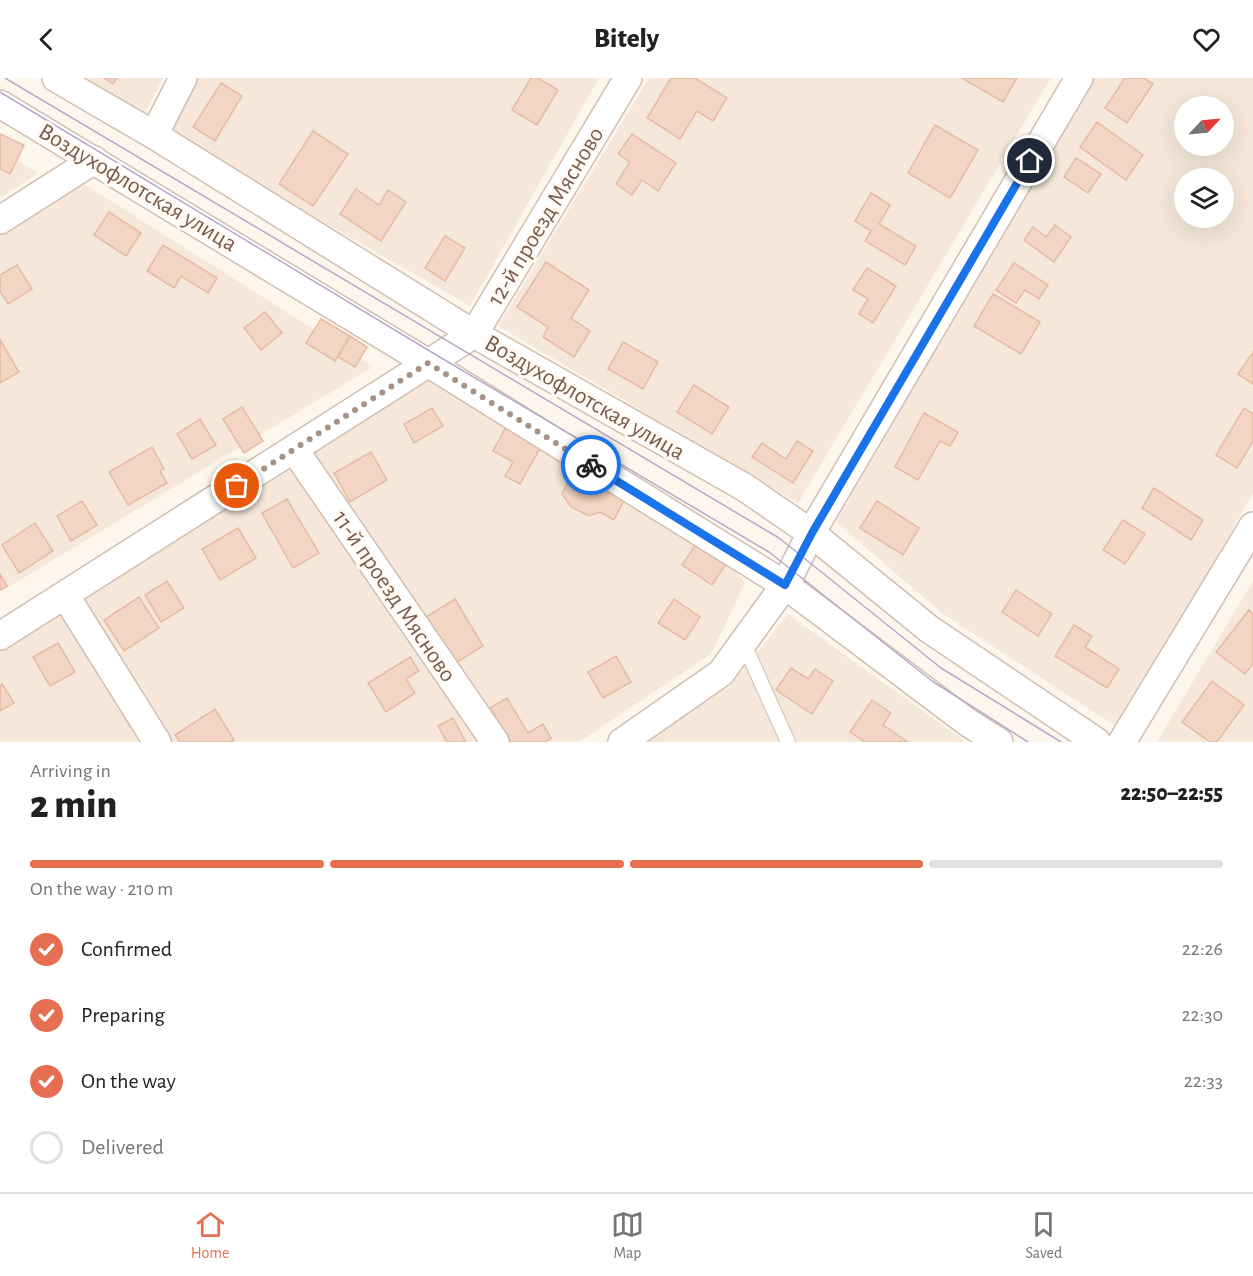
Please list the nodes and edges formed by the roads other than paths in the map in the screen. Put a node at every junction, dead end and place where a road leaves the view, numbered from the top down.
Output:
1 (56, 78) edge
2 (183, 78) edge
3 (628, 78) edge
4 (1079, 78) edge
5 (0, 104) edge
6 (154, 135) junction
7 (94, 160) junction
8 (0, 220) edge
9 (474, 334) junction
10 (428, 363) junction
11 (294, 449) junction
12 (1253, 526) edge
13 (812, 533) junction
14 (785, 585) junction
15 (65, 595) junction
16 (0, 636) edge
17 (743, 642) junction
18 (157, 742) edge
19 (495, 742) edge
20 (622, 742) edge
21 (788, 742) edge
22 (999, 742) edge
23 (1097, 742) edge
24 (1122, 742) edge

1 - 6 street, Воздухофлотская улица
2 - 6 street
3 - 9 street, 12-й проезд Мясново
4 - 13 street
5 - 7 street, Воздухофлотская улица
6 - 9 street, Воздухофлотская улица
7 - 8 street
7 - 10 street, Воздухофлотская улица
9 - 10 street, 12-й проезд Мясново
9 - 13 street, Воздухофлотская улица
10 - 11 street, 12-й проезд Мясново
10 - 14 street, Воздухофлотская улица
11 - 15 street, 12-й проезд Мясново
11 - 19 street, 11-й проезд Мясново
12 - 24 street
13 - 14 street
13 - 23 street, Воздухофлотская улица
14 - 17 street
14 - 22 street, Воздухофлотская улица
15 - 16 street, 12-й проезд Мясново
15 - 18 street
17 - 20 street
17 - 21 lane

